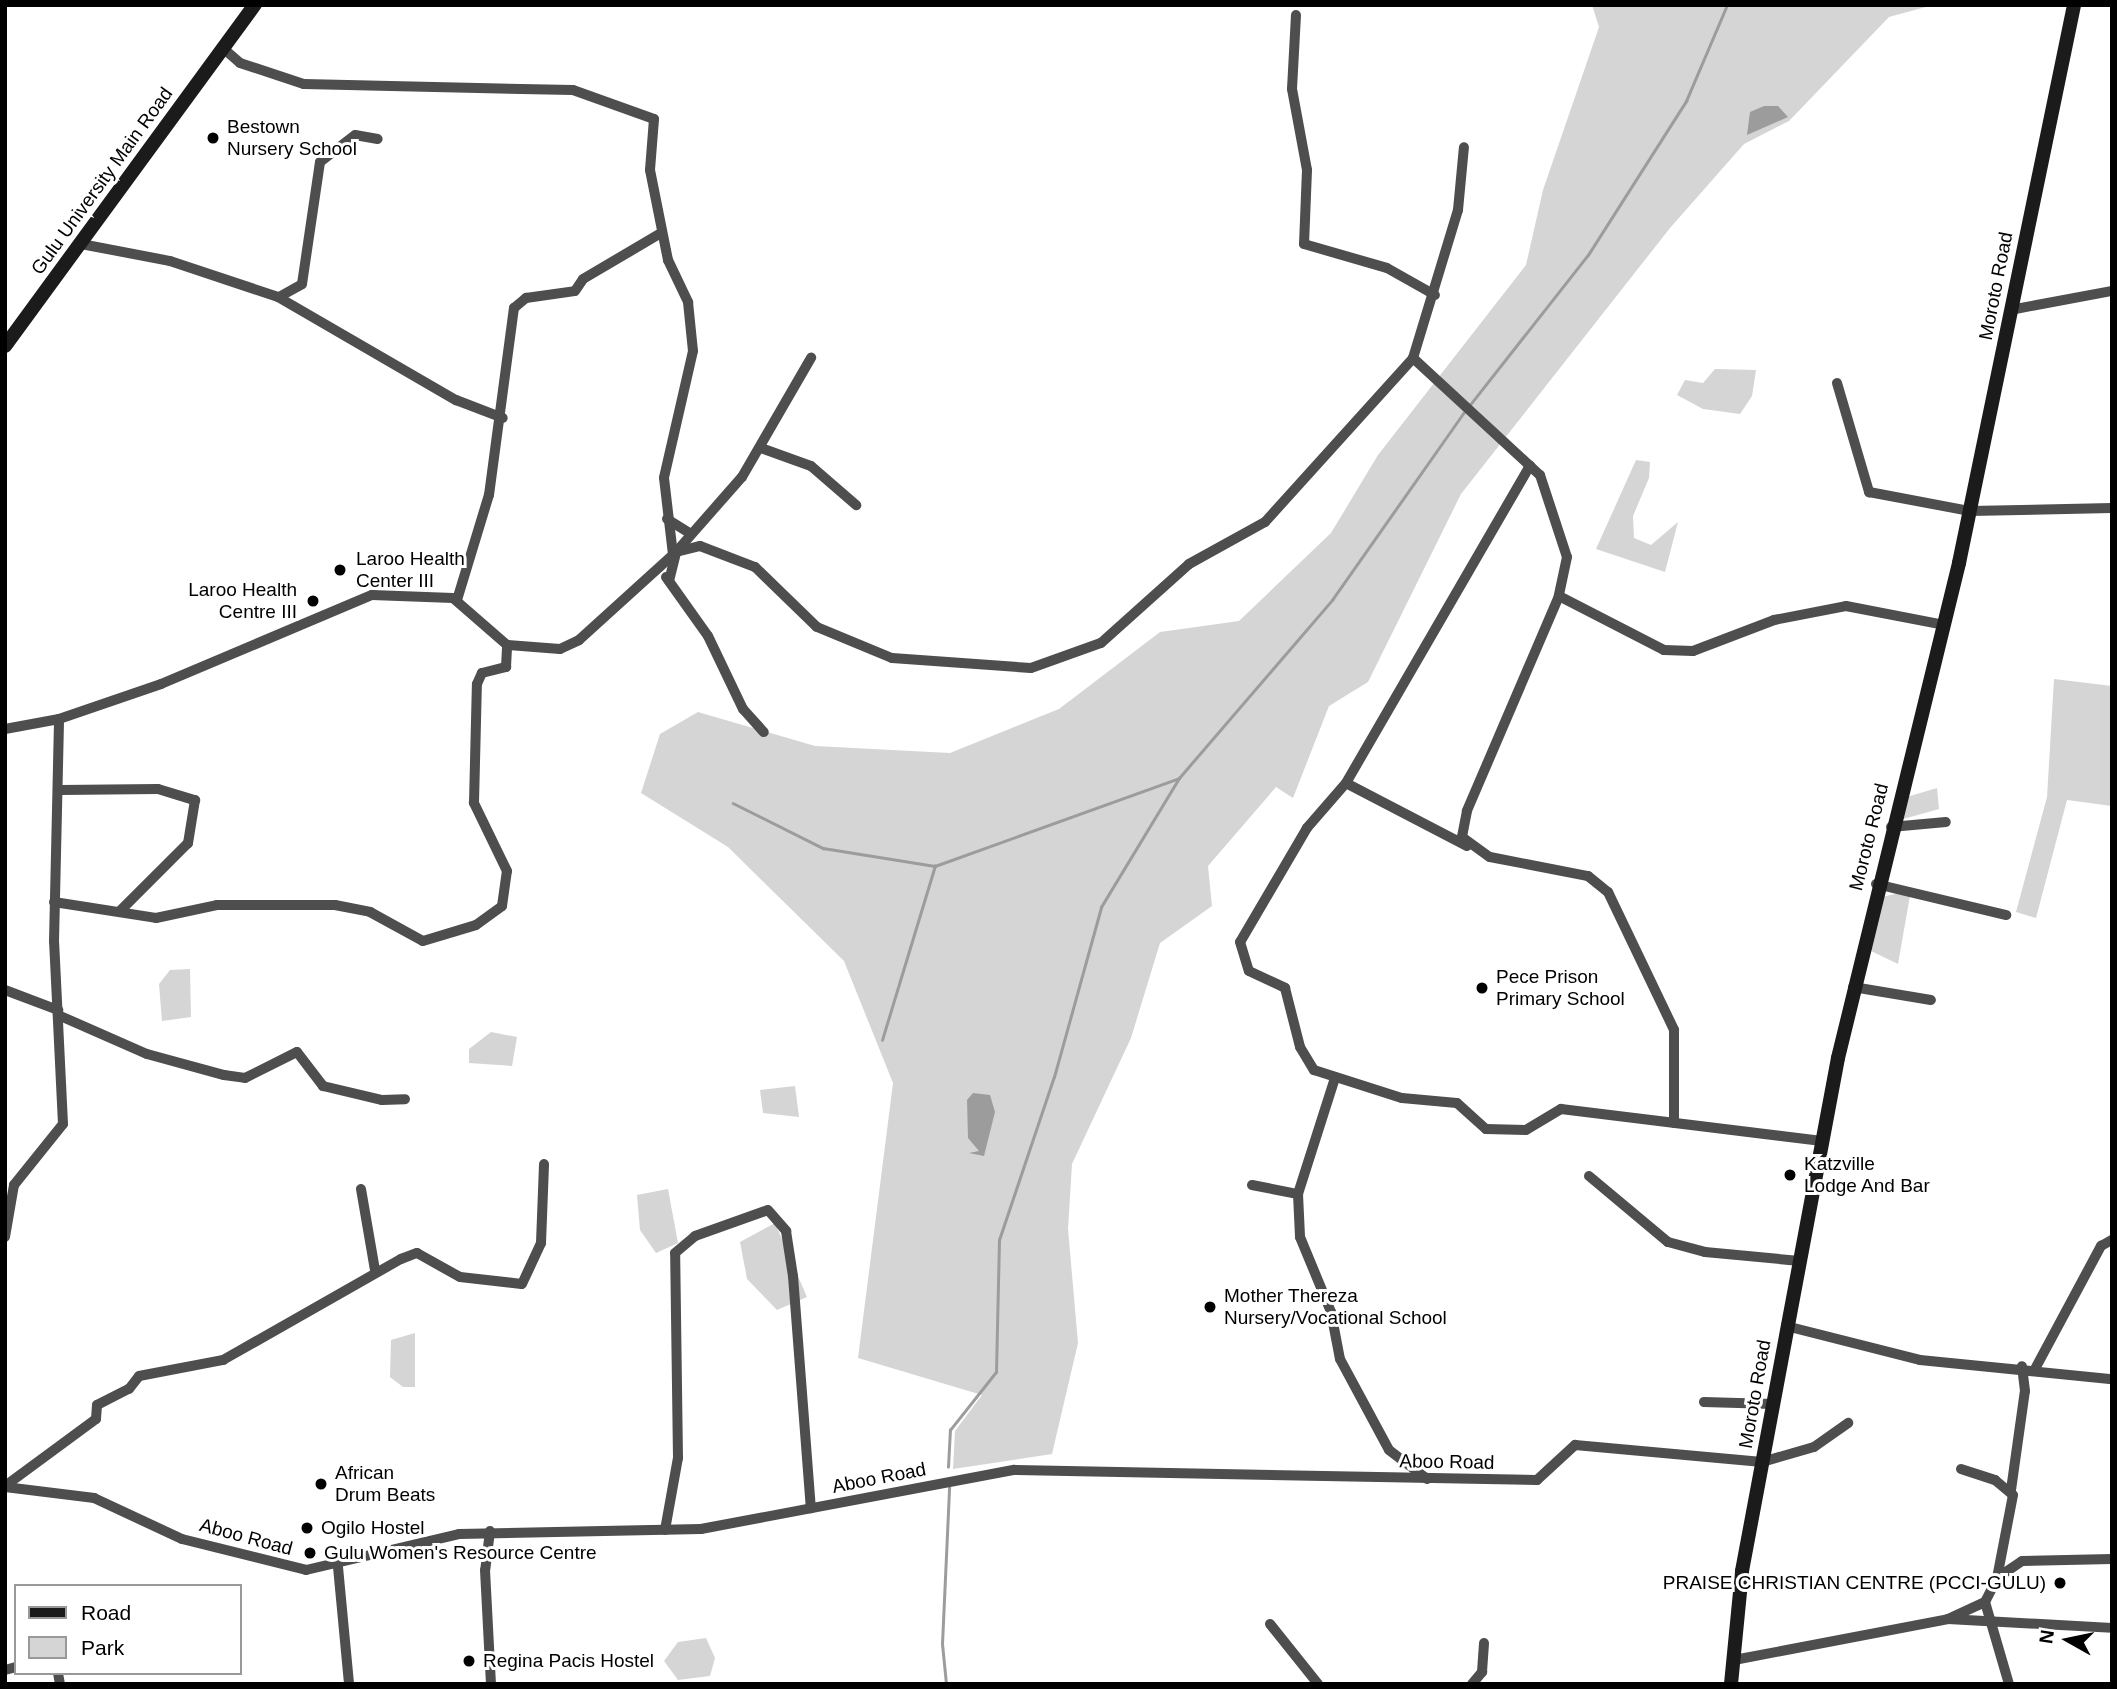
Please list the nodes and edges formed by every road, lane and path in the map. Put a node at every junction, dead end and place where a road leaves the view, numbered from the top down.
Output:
1 (256, 5) edge
2 (2074, 5) edge
3 (1296, 15) dead end
4 (224, 49) junction
5 (378, 139) dead end
6 (1464, 147) dead end
7 (662, 233) junction
8 (81, 244) junction
9 (2112, 291) edge
10 (1435, 295) junction
11 (278, 297) junction
12 (2011, 310) junction
13 (5, 346) edge
14 (811, 358) dead end
15 (1413, 358) junction
16 (1837, 383) dead end
17 (503, 418) junction
18 (761, 448) junction
19 (1530, 464) junction
20 (856, 505) dead end
21 (2112, 508) edge
22 (1970, 511) junction
23 (667, 519) junction
24 (689, 533) junction
25 (674, 554) junction
26 (661, 569) junction
27 (669, 581) junction
28 (1559, 596) junction
29 (457, 600) junction
30 (1945, 625) junction
31 (507, 645) junction
32 (59, 719) junction
33 (5, 729) edge
34 (764, 732) dead end
35 (1346, 783) junction
36 (60, 790) junction
37 (1946, 822) dead end
38 (1890, 827) junction
39 (1466, 846) junction
40 (1876, 884) junction
41 (54, 902) junction
42 (120, 911) junction
43 (2006, 915) dead end
44 (1853, 987) junction
45 (5, 990) edge
46 (1931, 1000) dead end
47 (58, 1013) junction
48 (1334, 1081) junction
49 (405, 1099) dead end
50 (1674, 1123) junction
51 (1822, 1141) junction
52 (544, 1164) dead end
53 (1589, 1176) dead end
54 (1252, 1185) dead end
55 (361, 1189) dead end
56 (1298, 1194) junction
57 (5, 1237) edge
58 (2112, 1240) edge
59 (1800, 1261) junction
60 (375, 1270) junction
61 (1786, 1326) junction
62 (2022, 1366) junction
63 (2035, 1369) junction
64 (2112, 1378) edge
65 (1704, 1402) dead end
66 (1773, 1404) junction
67 (1848, 1423) dead end
68 (1762, 1462) junction
69 (1961, 1469) dead end
70 (1427, 1479) junction
71 (5, 1487) edge
72 (2011, 1490) junction
73 (811, 1508) junction
74 (490, 1531) junction
75 (665, 1531) junction
76 (2112, 1559) edge
77 (338, 1567) junction
78 (1997, 1577) junction
79 (1985, 1602) junction
80 (1948, 1619) junction
81 (1987, 1620) junction
82 (1270, 1623) dead end
83 (2112, 1628) edge
84 (1484, 1643) dead end
85 (1734, 1660) junction
86 (349, 1684) edge
87 (491, 1684) edge
88 (1318, 1684) edge
89 (1472, 1684) edge
90 (1731, 1684) edge
91 (2009, 1684) edge

1 - 4 main road, Gulu University Main Road
2 - 12 main road, Moroto Road
3 - 10 street
4 - 7 street
4 - 8 main road, Gulu University Main Road
5 - 11 street
6 - 10 street
7 - 17 street
7 - 23 street
8 - 11 street
8 - 13 main road, Gulu University Main Road
9 - 12 street
10 - 15 street
11 - 17 street
12 - 22 main road, Moroto Road
14 - 18 street
15 - 19 street
15 - 25 street
16 - 22 street
17 - 29 street
18 - 20 street
18 - 24 street
19 - 28 street
19 - 35 street
21 - 22 street
22 - 30 main road, Moroto Road
23 - 24 street
23 - 25 street
24 - 25 street
25 - 26 street
25 - 27 street
26 - 27 street
26 - 31 street
27 - 34 street
28 - 30 street
28 - 39 street
29 - 31 street
29 - 32 street
30 - 38 main road, Moroto Road
31 - 42 street
32 - 33 street
32 - 36 street
35 - 39 street
35 - 48 street
36 - 41 street
36 - 42 street
37 - 38 street
38 - 40 main road, Moroto Road
39 - 50 street
40 - 43 street
40 - 44 main road, Moroto Road
41 - 42 street
41 - 47 street
44 - 46 street
44 - 51 main road, Moroto Road
45 - 47 street
47 - 49 street
47 - 57 street
48 - 50 street
48 - 56 street
50 - 51 street
51 - 59 main road, Moroto Road
52 - 60 street
53 - 59 street
54 - 56 street
55 - 60 street
56 - 70 street
58 - 63 street
59 - 61 main road, Moroto Road
60 - 71 street
61 - 62 street
61 - 66 main road, Moroto Road
62 - 63 street
62 - 72 street
63 - 64 street
65 - 66 street
66 - 68 main road, Moroto Road
67 - 68 street
68 - 70 street, Aboo Road
68 - 85 main road, Moroto Road
69 - 72 street
70 - 73 street, Aboo Road
71 - 77 street, Aboo Road
72 - 78 street
73 - 75 street, Aboo Road
73 - 75 street
74 - 75 street, Aboo Road
74 - 77 street, Aboo Road
74 - 87 street
76 - 78 street
77 - 86 street
78 - 79 street
79 - 80 street
79 - 81 street
80 - 81 street
80 - 85 street
81 - 83 street
81 - 91 street
82 - 88 street
84 - 89 street
85 - 90 main road, Moroto Road

